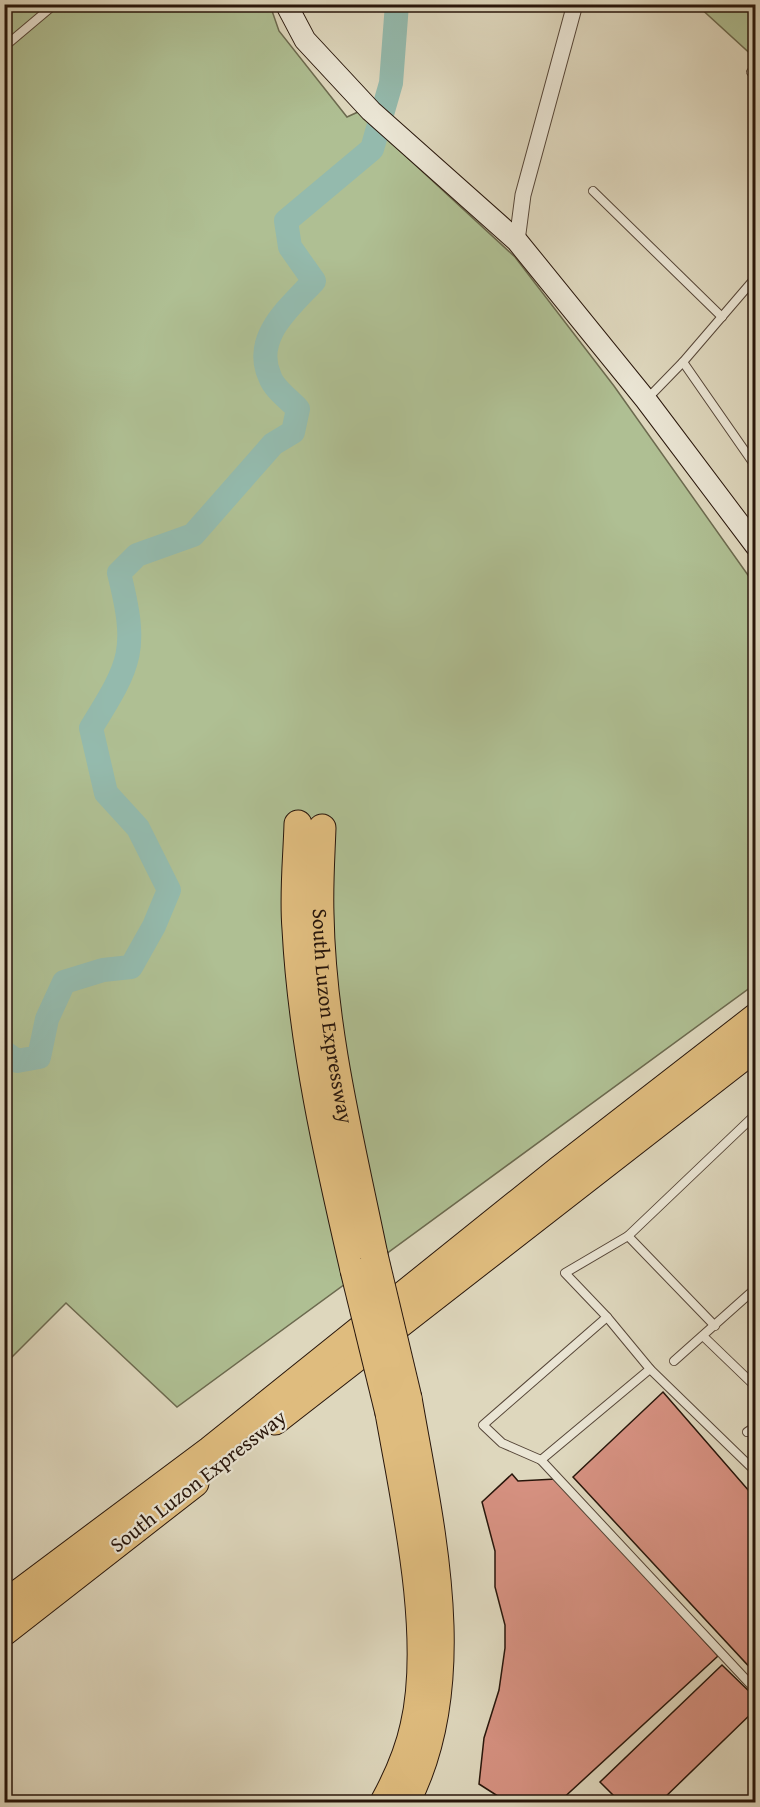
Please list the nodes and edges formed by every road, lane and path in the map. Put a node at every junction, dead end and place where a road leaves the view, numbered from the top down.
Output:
1 (55, 4) edge
2 (286, 4) edge
3 (576, 4) edge
4 (4, 47) edge
5 (593, 191) dead end
6 (518, 241) junction
7 (756, 277) edge
8 (722, 317) junction
9 (684, 362) junction
10 (646, 400) junction
11 (756, 467) edge
12 (756, 546) edge
13 (310, 826) dead end
14 (756, 1017) edge
15 (756, 1047) edge
16 (756, 1114) edge
17 (628, 1236) junction
18 (756, 1288) edge
19 (607, 1317) junction
20 (715, 1326) junction
21 (703, 1336) junction
22 (674, 1361) dead end
23 (650, 1369) junction
24 (756, 1387) edge
25 (398, 1405) junction
26 (756, 1425) edge
27 (747, 1432) dead end
28 (541, 1460) junction
29 (754, 1468) edge
30 (4, 1604) edge
31 (4, 1632) edge
32 (752, 1686) dead end
33 (384, 1803) edge
34 (406, 1803) edge

1 - 4 lane
2 - 6 street
3 - 6 street
5 - 8 lane
6 - 10 street
7 - 8 lane
8 - 9 lane
9 - 10 lane
9 - 11 lane
10 - 12 street
13 - 25 highway, bridge
14 - 30 highway, South Luzon Expressway
15 - 31 highway, South Luzon Expressway
16 - 17 lane
17 - 19 lane
17 - 20 lane
18 - 20 lane
19 - 23 lane
19 - 28 lane
20 - 21 lane
21 - 22 lane
21 - 24 lane
23 - 28 lane
23 - 29 lane
25 - 33 highway
25 - 34 highway
26 - 27 lane
28 - 32 lane

